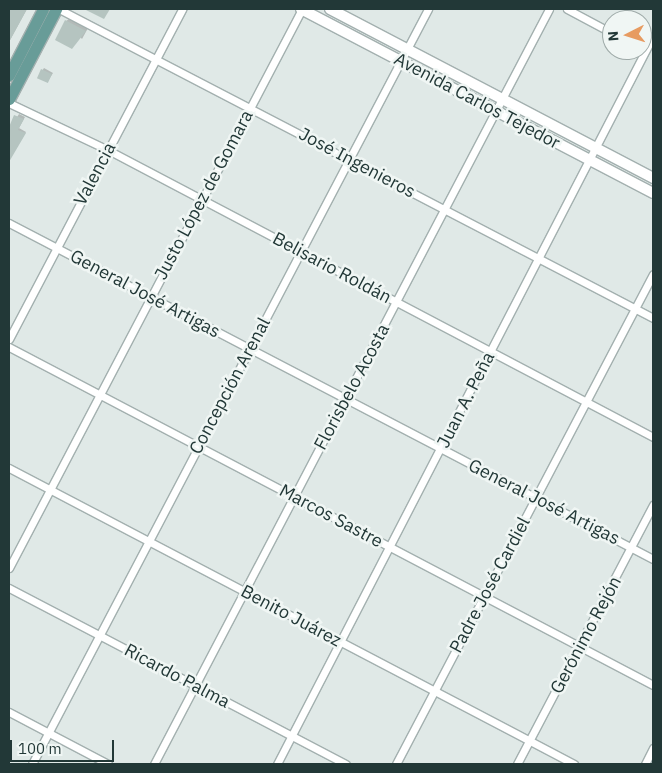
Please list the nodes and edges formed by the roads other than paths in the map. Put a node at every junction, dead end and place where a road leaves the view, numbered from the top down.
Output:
1 (43, 9) edge
2 (56, 9) edge
3 (60, 9) edge
4 (182, 9) edge
5 (301, 9) edge
6 (330, 9) edge
7 (428, 9) edge
8 (549, 9) edge
9 (567, 9) edge
10 (602, 28) edge
11 (407, 48) junction
12 (156, 58) junction
13 (639, 60) edge
14 (400, 61) junction
15 (9, 75) edge
16 (9, 99) edge
17 (502, 99) junction
18 (9, 103) edge
19 (250, 107) junction
20 (496, 110) junction
21 (597, 148) junction
22 (108, 150) junction
23 (349, 159) junction
24 (591, 160) junction
25 (653, 178) edge
26 (653, 193) edge
27 (202, 199) junction
28 (444, 209) junction
29 (9, 223) edge
30 (56, 248) junction
31 (300, 251) junction
32 (540, 259) junction
33 (653, 274) edge
34 (151, 297) junction
35 (396, 302) junction
36 (635, 308) junction
37 (653, 318) edge
38 (9, 339) edge
39 (9, 347) edge
40 (249, 349) junction
41 (491, 352) junction
42 (100, 394) junction
43 (345, 399) junction
44 (585, 401) junction
45 (653, 437) edge
46 (198, 446) junction
47 (441, 449) junction
48 (9, 468) edge
49 (49, 489) junction
50 (294, 496) junction
51 (536, 498) junction
52 (653, 505) edge
53 (148, 542) junction
54 (390, 547) junction
55 (632, 548) junction
56 (653, 560) edge
57 (9, 568) edge
58 (9, 588) edge
59 (243, 591) junction
60 (484, 596) junction
61 (99, 636) junction
62 (340, 642) junction
63 (580, 646) junction
64 (653, 684) edge
65 (195, 686) junction
66 (433, 691) junction
67 (9, 712) edge
68 (48, 733) junction
69 (292, 736) junction
70 (529, 741) junction
71 (653, 748) edge
72 (32, 764) edge
73 (108, 764) edge
74 (154, 764) edge
75 (277, 764) edge
76 (346, 764) edge
77 (396, 764) edge
78 (517, 764) edge
79 (574, 764) edge
80 (644, 764) edge

1 - 15 main road
2 - 16 main road
3 - 12 street, José Ingenieros
4 - 12 street, Valencia
5 - 14 main road, Avenida Carlos Tejedor
5 - 19 street, Justo López de Gomara
6 - 11 main road, Avenida Carlos Tejedor
7 - 11 street, Concepción Arenal
8 - 17 street, Florisbelo Acosta
9 - 10 street
11 - 14 street, Concepción Arenal
11 - 17 main road, Avenida Carlos Tejedor
12 - 19 street, José Ingenieros
12 - 22 street, Valencia
13 - 21 street, Juan A. Peña
14 - 20 main road, Avenida Carlos Tejedor
14 - 23 street, Concepción Arenal
17 - 20 street, Florisbelo Acosta
17 - 21 main road, Avenida Carlos Tejedor
18 - 22 street, Belisario Roldán
19 - 23 street, José Ingenieros
19 - 27 street, Justo López de Gomara
20 - 24 main road, Avenida Carlos Tejedor
20 - 28 street, Florisbelo Acosta
21 - 24 street, Juan A. Peña
21 - 25 main road, Avenida Carlos Tejedor
22 - 27 street, Belisario Roldán
22 - 30 street, Valencia
23 - 28 street, José Ingenieros
23 - 31 street, Concepción Arenal
24 - 26 main road, Avenida Carlos Tejedor
24 - 32 street, Juan A. Peña
27 - 31 street, Belisario Roldán
27 - 34 street, Justo López de Gomara
28 - 32 street, José Ingenieros
28 - 35 street, Florisbelo Acosta
29 - 30 street, General José Artigas
30 - 34 street, General José Artigas
30 - 38 street, Valencia
31 - 35 street, Belisario Roldán
31 - 40 street, Concepción Arenal
32 - 36 street, José Ingenieros
32 - 41 street, Juan A. Peña
33 - 36 street, Padre José Cardiel
34 - 40 street, General José Artigas
34 - 42 street, Justo López de Gomara
35 - 41 street, Belisario Roldán
35 - 43 street, Florisbelo Acosta
36 - 37 street, José Ingenieros
36 - 44 street, Padre José Cardiel
39 - 42 street, Marcos Sastre
40 - 43 street, General José Artigas
40 - 46 street, Concepción Arenal
41 - 44 street, Belisario Roldán
41 - 47 street, Juan A. Peña
42 - 46 street, Marcos Sastre
42 - 49 street, Justo López de Gomara
43 - 47 street, General José Artigas
43 - 50 street, Florisbelo Acosta
44 - 45 street, Belisario Roldán
44 - 51 street, Padre José Cardiel
46 - 50 street, Marcos Sastre
46 - 53 street, Concepción Arenal
47 - 51 street, General José Artigas
47 - 54 street, Juan A. Peña
48 - 49 street, Benito Juárez
49 - 53 street, Benito Juárez
49 - 57 street, Justo López de Gomara
50 - 54 street, Marcos Sastre
50 - 59 street, Florisbelo Acosta
51 - 55 street, General José Artigas
51 - 60 street, Padre José Cardiel
52 - 55 street, Gerónimo Rejón
53 - 59 street, Benito Juárez
53 - 61 street, Concepción Arenal
54 - 60 street, Marcos Sastre
54 - 62 street, Juan A. Peña
55 - 56 street, General José Artigas
55 - 63 street, Gerónimo Rejón
58 - 61 street, Ricardo Palma
59 - 62 street, Benito Juárez
59 - 65 street, Florisbelo Acosta
60 - 63 street, Marcos Sastre
60 - 66 street, Padre José Cardiel
61 - 65 street, Ricardo Palma
61 - 68 street, Concepción Arenal
62 - 66 street, Benito Juárez
62 - 69 street, Juan A. Peña
63 - 64 street, Marcos Sastre
63 - 70 street, Gerónimo Rejón
65 - 69 street, Ricardo Palma
65 - 74 street, Florisbelo Acosta
66 - 70 street, Benito Juárez
66 - 77 street, Padre José Cardiel
67 - 68 street
68 - 72 street, Concepción Arenal
68 - 73 street
69 - 75 street, Juan A. Peña
69 - 76 street, Ricardo Palma
70 - 78 street, Gerónimo Rejón
70 - 79 street, Benito Juárez
71 - 80 street

